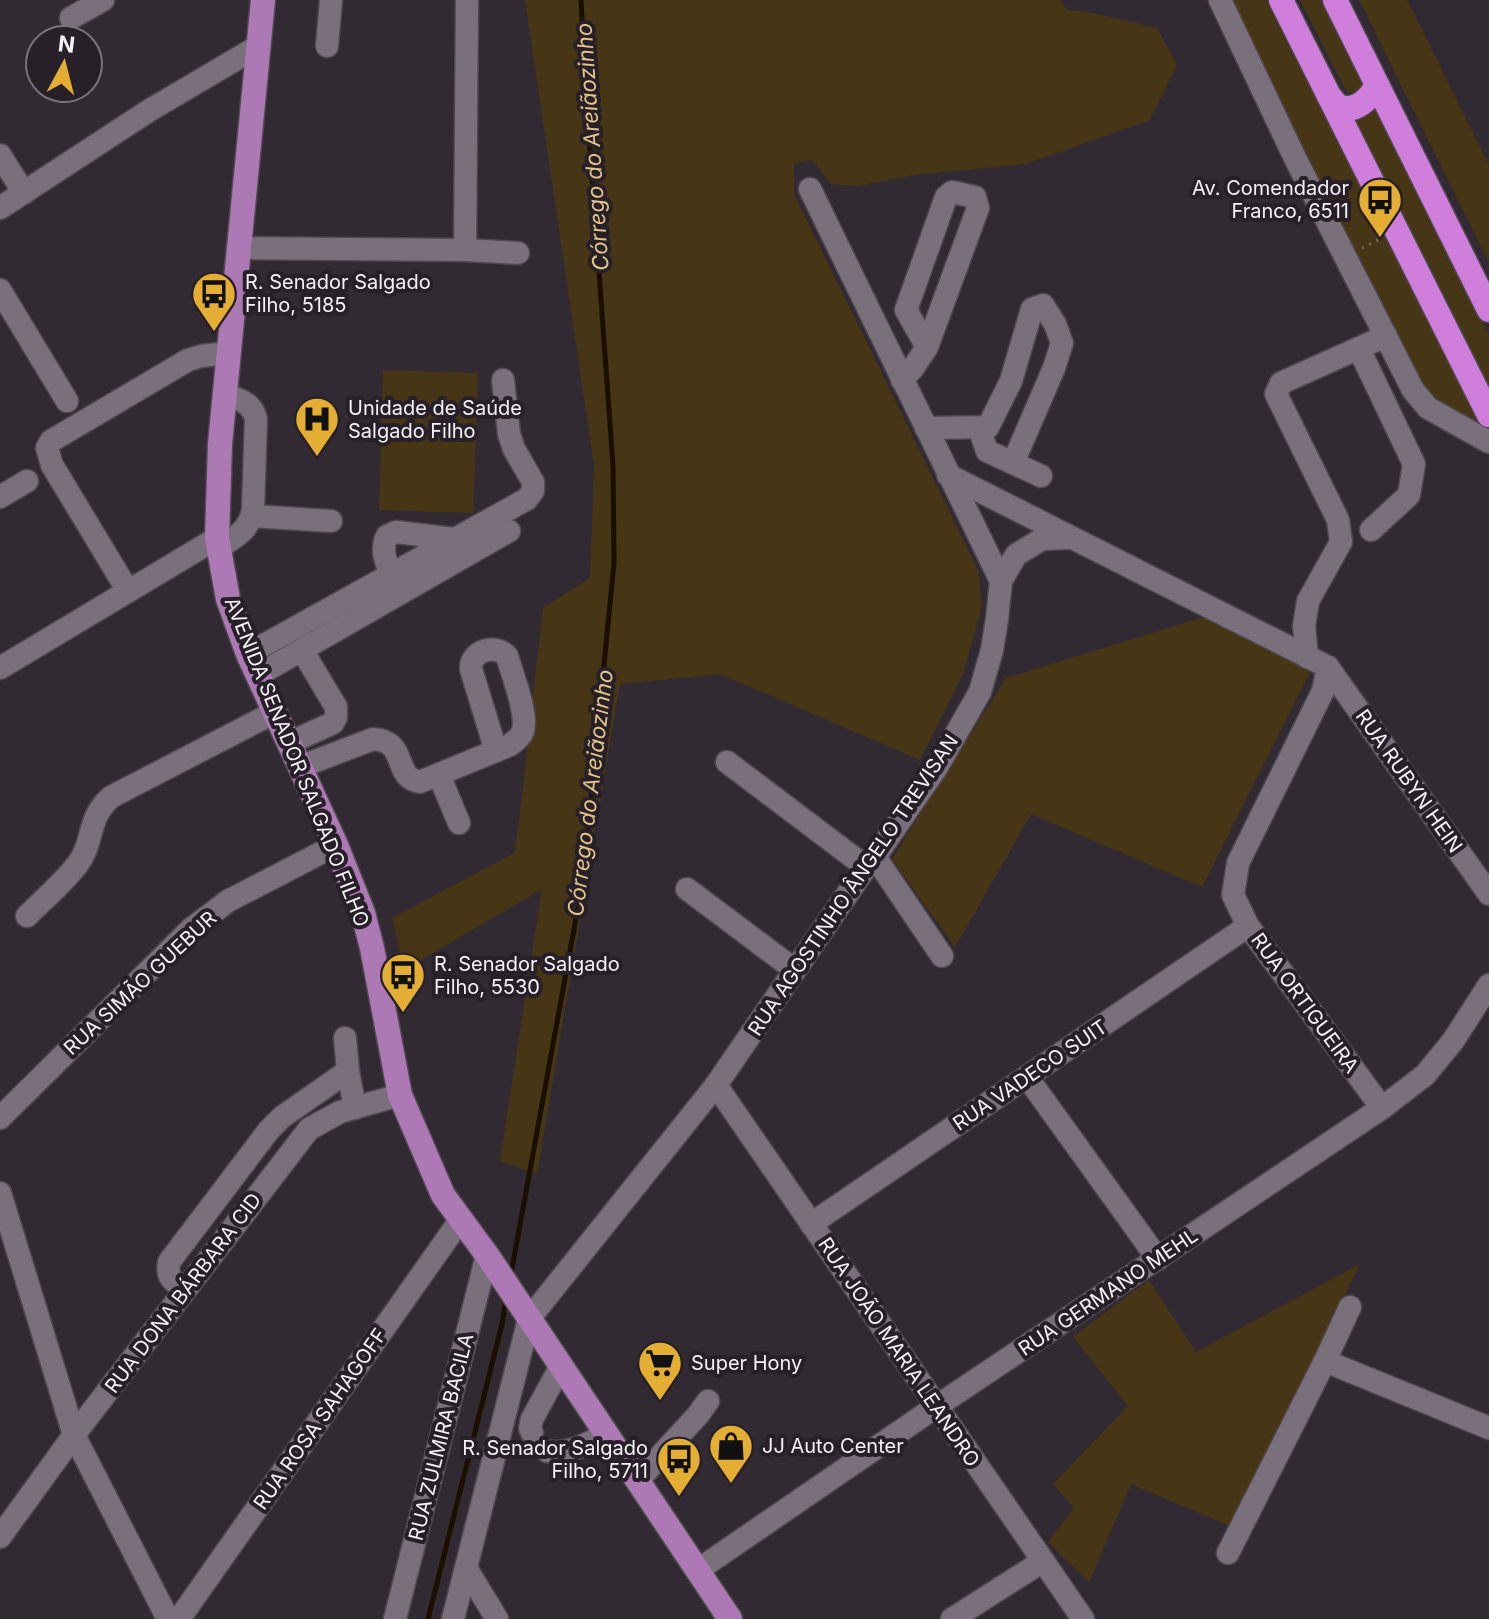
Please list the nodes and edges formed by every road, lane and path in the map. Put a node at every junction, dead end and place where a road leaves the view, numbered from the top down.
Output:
1 (103, 0) edge
2 (263, 0) edge
3 (331, 0) edge
4 (467, 0) edge
5 (1220, 0) edge
6 (1281, 0) edge
7 (1335, 0) edge
8 (71, 18) dead end
9 (327, 46) dead end
10 (257, 47) junction
11 (1377, 85) junction
12 (1329, 96) junction
13 (0, 155) edge
14 (810, 189) dead end
15 (24, 193) junction
16 (0, 208) edge
17 (238, 248) junction
18 (465, 250) junction
19 (518, 253) dead end
20 (0, 290) edge
21 (1489, 310) edge
22 (1386, 336) junction
23 (927, 347) junction
24 (1359, 349) junction
25 (228, 353) junction
26 (503, 380) dead end
27 (902, 380) junction
28 (225, 394) junction
29 (67, 401) dead end
30 (1489, 415) edge
31 (926, 428) junction
32 (979, 428) junction
33 (1489, 442) edge
34 (1013, 463) junction
35 (948, 475) junction
36 (1041, 476) dead end
37 (27, 481) dead end
38 (0, 497) edge
39 (252, 516) junction
40 (331, 521) dead end
41 (1371, 530) dead end
42 (509, 531) dead end
43 (1072, 538) junction
44 (454, 539) junction
45 (218, 543) junction
46 (391, 575) junction
47 (1001, 581) junction
48 (128, 591) junction
49 (302, 650) junction
50 (1307, 657) junction
51 (253, 664) junction
52 (1328, 667) junction
53 (0, 668) edge
54 (275, 712) junction
55 (289, 743) junction
56 (496, 751) dead end
57 (727, 762) dead end
58 (300, 767) junction
59 (439, 775) junction
60 (459, 823) dead end
61 (336, 845) junction
62 (871, 862) junction
63 (687, 889) dead end
64 (1489, 894) edge
65 (27, 916) dead end
66 (1248, 926) junction
67 (942, 956) dead end
68 (795, 970) junction
69 (1489, 985) edge
70 (345, 1038) dead end
71 (348, 1071) junction
72 (1027, 1077) junction
73 (716, 1085) junction
74 (400, 1095) junction
75 (355, 1108) junction
76 (1382, 1108) junction
77 (0, 1118) edge
78 (221, 1192) junction
79 (0, 1193) edge
80 (246, 1211) junction
81 (461, 1219) junction
82 (811, 1224) junction
83 (487, 1255) junction
84 (1158, 1259) junction
85 (185, 1290) junction
86 (1350, 1307) dead end
87 (529, 1319) junction
88 (1325, 1361) junction
89 (561, 1366) junction
90 (708, 1401) dead end
91 (937, 1406) junction
92 (1489, 1428) edge
93 (532, 1433) dead end
94 (607, 1434) junction
95 (74, 1435) junction
96 (547, 1451) dead end
97 (638, 1480) junction
98 (0, 1537) edge
99 (1228, 1553) dead end
100 (1043, 1561) junction
101 (466, 1568) junction
102 (698, 1570) junction
103 (168, 1619) edge
104 (179, 1619) edge
105 (395, 1619) edge
106 (453, 1619) edge
107 (497, 1619) edge
108 (730, 1619) edge
109 (952, 1619) edge
110 (1083, 1619) edge

1 - 8 street
2 - 10 main road, AVENIDA SENADOR SALGADO FILHO
3 - 9 street
4 - 18 street
5 - 22 street
6 - 12 highway
7 - 11 highway
10 - 15 street
10 - 17 main road, AVENIDA SENADOR SALGADO FILHO
11 - 12 highway
11 - 21 highway
12 - 30 highway
13 - 15 street
14 - 27 street
15 - 16 street
17 - 18 street
17 - 25 main road, AVENIDA SENADOR SALGADO FILHO
18 - 19 street
20 - 29 street
22 - 24 street
22 - 33 street
23 - 23 street
23 - 27 street
24 - 41 street
24 - 50 street
25 - 28 main road, AVENIDA SENADOR SALGADO FILHO
25 - 48 street
26 - 44 street
27 - 31 street
28 - 39 street
28 - 45 main road, AVENIDA SENADOR SALGADO FILHO
31 - 32 street
31 - 35 street
32 - 34 street
32 - 34 street
34 - 36 street
35 - 43 street
35 - 47 street
37 - 38 street
39 - 40 street
39 - 45 street
42 - 49 street
43 - 47 street
43 - 50 street
44 - 46 street
44 - 46 street
45 - 48 street
45 - 51 main road, AVENIDA SENADOR SALGADO FILHO
46 - 51 street
47 - 62 street, RUA AGOSTINHO ÂNGELO TREVISAN
48 - 53 street
49 - 51 street
49 - 55 street
50 - 52 street
51 - 54 main road, AVENIDA SENADOR SALGADO FILHO
52 - 64 street, RUA RUBYN HEIN
52 - 66 street, RUA ORTIGUEIRA
54 - 55 main road, AVENIDA SENADOR SALGADO FILHO
54 - 65 street
55 - 58 main road, AVENIDA SENADOR SALGADO FILHO
56 - 59 street
57 - 62 street
58 - 59 street
58 - 61 main road, AVENIDA SENADOR SALGADO FILHO
59 - 60 street
61 - 74 main road, AVENIDA SENADOR SALGADO FILHO
61 - 77 street, RUA SIMÃO GUEBUR
62 - 67 street
62 - 68 street, RUA AGOSTINHO ÂNGELO TREVISAN
63 - 68 street
66 - 72 street, RUA VADECO SUIT
66 - 76 street, RUA ORTIGUEIRA
68 - 73 street, RUA AGOSTINHO ÂNGELO TREVISAN
69 - 76 street, RUA GERMANO MEHL
70 - 71 street
71 - 75 street
71 - 78 street
72 - 82 street, RUA VADECO SUIT
72 - 84 street
73 - 82 street, RUA JOÃO MARIA LEANDRO
73 - 87 street, RUA AGOSTINHO ÂNGELO TREVISAN
74 - 75 street, RUA DONA BÁRBARA CID
74 - 81 main road, AVENIDA SENADOR SALGADO FILHO
75 - 80 street, RUA DONA BÁRBARA CID
76 - 84 street, RUA GERMANO MEHL
78 - 80 street
78 - 85 street
79 - 95 street
80 - 85 street, RUA DONA BÁRBARA CID
81 - 83 main road, AVENIDA SENADOR SALGADO FILHO
81 - 104 street, RUA ROSA SAHAGOFF
82 - 91 street, RUA JOÃO MARIA LEANDRO
83 - 87 main road, AVENIDA SENADOR SALGADO FILHO
83 - 105 street, RUA ZULMIRA BACILA
84 - 91 street, RUA GERMANO MEHL
85 - 95 street, RUA DONA BÁRBARA CID
86 - 88 street
87 - 89 main road, AVENIDA SENADOR SALGADO FILHO
87 - 101 street
88 - 92 street
88 - 99 street
89 - 93 street
89 - 94 main road, AVENIDA SENADOR SALGADO FILHO
90 - 97 street
91 - 100 street, RUA JOÃO MARIA LEANDRO
91 - 102 street, RUA GERMANO MEHL
94 - 96 street
94 - 97 main road, AVENIDA SENADOR SALGADO FILHO
95 - 98 street, RUA DONA BÁRBARA CID
95 - 103 street
97 - 102 main road, AVENIDA SENADOR SALGADO FILHO
100 - 109 street
100 - 110 street, RUA JOÃO MARIA LEANDRO
101 - 106 street
101 - 107 street
102 - 108 main road, AVENIDA SENADOR SALGADO FILHO

